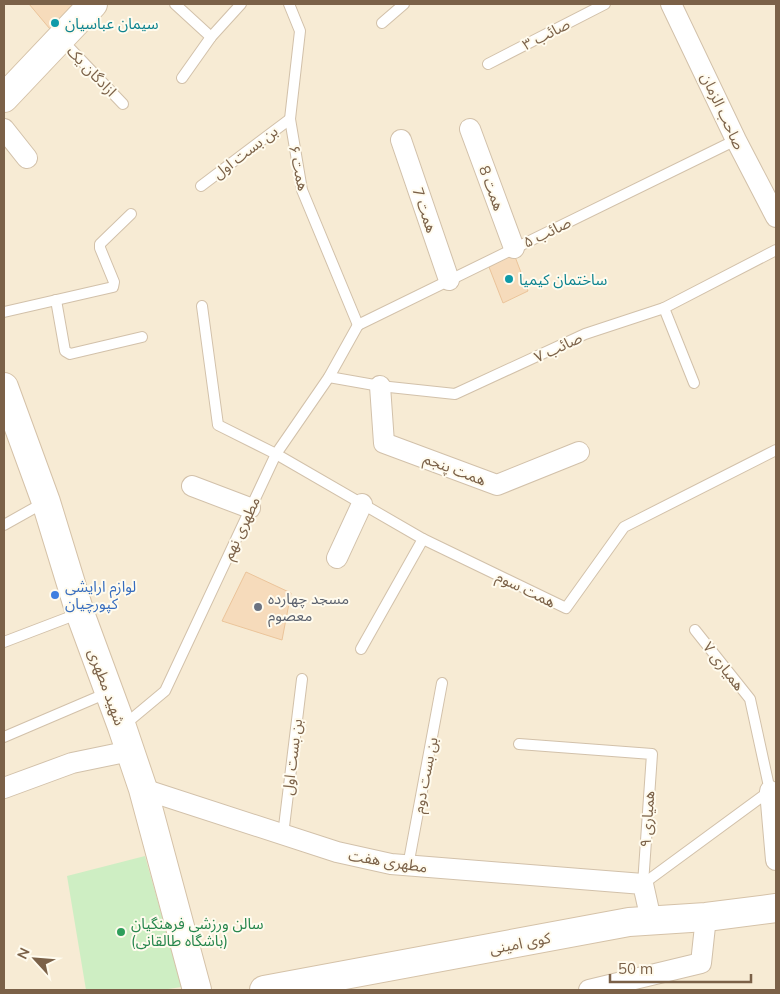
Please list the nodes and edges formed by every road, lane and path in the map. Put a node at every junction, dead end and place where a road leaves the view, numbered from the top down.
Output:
1 (174, 4) edge
2 (241, 4) edge
3 (289, 4) edge
4 (404, 4) edge
5 (605, 4) edge
6 (671, 4) edge
7 (89, 5) edge
8 (382, 23) dead end
9 (211, 37) junction
10 (60, 38) junction
11 (488, 64) dead end
12 (182, 78) dead end
13 (4, 98) edge
14 (123, 104) dead end
15 (290, 119) junction
16 (470, 128) dead end
17 (4, 129) edge
18 (401, 140) dead end
19 (736, 140) junction
20 (27, 158) dead end
21 (201, 186) dead end
22 (132, 214) dead end
23 (776, 217) edge
24 (514, 248) junction
25 (776, 250) edge
26 (449, 280) junction
27 (56, 300) junction
28 (202, 306) dead end
29 (664, 308) junction
30 (4, 312) edge
31 (358, 325) junction
32 (142, 337) dead end
33 (329, 377) junction
34 (694, 383) dead end
35 (380, 386) junction
36 (4, 387) edge
37 (776, 450) edge
38 (579, 452) dead end
39 (276, 454) junction
40 (192, 486) dead end
41 (46, 502) junction
42 (362, 504) junction
43 (250, 508) junction
44 (4, 525) edge
45 (423, 539) junction
46 (337, 558) dead end
47 (80, 613) junction
48 (695, 630) dead end
49 (4, 642) edge
50 (362, 649) dead end
51 (302, 679) dead end
52 (442, 683) dead end
53 (108, 692) junction
54 (4, 737) edge
55 (126, 739) junction
56 (519, 744) dead end
57 (4, 788) edge
58 (143, 789) junction
59 (773, 789) edge
60 (283, 836) junction
61 (776, 860) edge
62 (408, 866) junction
63 (643, 884) junction
64 (776, 908) edge
65 (706, 917) junction
66 (651, 920) junction
67 (197, 990) edge
68 (264, 990) edge
69 (590, 990) edge

1 - 9 lane
2 - 9 lane
3 - 15 lane, همت ۶
4 - 8 lane
5 - 11 lane, صائب ۳
6 - 19 street, صاحب الزمان
7 - 10 street
9 - 12 lane
10 - 13 street
10 - 14 lane, ازادگان یک
15 - 21 lane, بن بست اول
15 - 31 lane, همت ۶
16 - 24 street, همت 8
17 - 20 street
18 - 26 street, همت 7
19 - 23 street, صاحب الزمان
19 - 24 lane, صائب ۵
22 - 27 lane
24 - 26 lane, صائب ۵
25 - 29 lane, صائب ۷
26 - 31 lane, صائب ۵
27 - 30 lane
27 - 32 lane
28 - 39 lane, همت سوم
29 - 34 lane
29 - 35 lane, صائب ۷
31 - 33 lane, مطهری نهم
33 - 35 lane, صائب ۷
33 - 39 lane, مطهری نهم
35 - 38 street, همت پنجم
36 - 41 street, شهید مطهری
37 - 45 lane, همت سوم
39 - 42 lane, همت سوم
39 - 43 lane, مطهری نهم
40 - 43 street
41 - 44 lane
41 - 47 street, شهید مطهری
42 - 45 lane, همت سوم
42 - 46 street
43 - 55 lane, مطهری نهم
45 - 50 lane
47 - 49 lane
47 - 53 street, شهید مطهری
48 - 59 lane, همیاری ۷
51 - 60 lane, بن بست اول
52 - 62 lane, بن بست دوم
53 - 54 lane
53 - 55 street, شهید مطهری
55 - 57 street
55 - 58 street, شهید مطهری
56 - 63 lane, همیاری ۹
58 - 60 street, مطهری هفت
58 - 67 street, شهید مطهری
59 - 61 street
59 - 63 lane
60 - 62 street, مطهری هفت
62 - 63 street, مطهری هفت
63 - 66 street
64 - 65 street, کوی امینی
65 - 66 street, کوی امینی
65 - 69 street
66 - 68 street, کوی امینی

